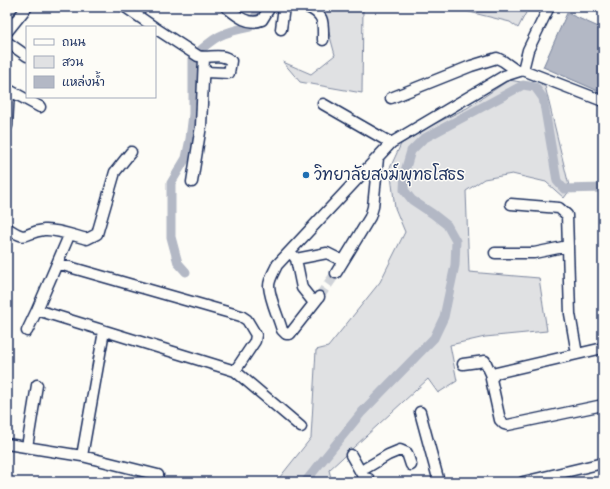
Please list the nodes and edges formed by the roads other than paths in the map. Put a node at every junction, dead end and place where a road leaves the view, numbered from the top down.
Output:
1 (27, 7) edge
2 (125, 7) edge
3 (226, 7) edge
4 (270, 7) edge
5 (284, 7) edge
6 (307, 7) edge
7 (549, 7) edge
8 (153, 26) edge
9 (156, 28) edge
10 (281, 29) dead end
11 (7, 32) edge
12 (323, 40) dead end
13 (7, 42) edge
14 (26, 55) edge
15 (198, 55) junction
16 (520, 71) junction
17 (204, 72) junction
18 (8, 89) edge
19 (391, 98) dead end
20 (603, 101) edge
21 (323, 104) dead end
22 (40, 107) dead end
23 (7, 126) edge
24 (391, 143) junction
25 (131, 152) dead end
26 (378, 158) junction
27 (192, 182) dead end
28 (511, 204) dead end
29 (7, 228) edge
30 (68, 238) dead end
31 (568, 246) junction
32 (495, 253) dead end
33 (293, 255) junction
34 (344, 261) junction
35 (59, 264) junction
36 (336, 273) tunnel mouth
37 (37, 310) junction
38 (27, 331) dead end
39 (104, 331) junction
40 (603, 348) edge
41 (576, 354) junction
42 (463, 364) dead end
43 (235, 371) junction
44 (492, 376) junction
45 (37, 385) dead end
46 (603, 405) edge
47 (420, 412) dead end
48 (301, 427) dead end
49 (7, 444) edge
50 (27, 447) junction
51 (351, 454) dead end
52 (82, 456) junction
53 (603, 463) edge
54 (411, 465) dead end
55 (158, 475) dead end
56 (370, 480) edge
57 (439, 482) edge
58 (523, 482) edge

1 - 11 street
2 - 8 street
3 - 4 street
5 - 10 street
6 - 12 street
7 - 16 street
9 - 15 street
13 - 14 street
15 - 17 street
15 - 17 street
16 - 19 street
16 - 20 street
16 - 24 street
17 - 27 street
18 - 22 street
18 - 23 street
21 - 24 street
24 - 26 street
25 - 29 street
26 - 33 street
26 - 34 street
28 - 31 street
30 - 35 street
31 - 32 street
31 - 41 street
33 - 33 street
33 - 34 street
34 - 36 street
35 - 37 street
35 - 43 street
37 - 38 street
37 - 39 street
39 - 43 street
39 - 52 street
40 - 41 street
41 - 44 street
42 - 44 street
43 - 48 street
44 - 46 street
45 - 50 street
47 - 57 street
49 - 50 street
50 - 52 street
51 - 56 street
52 - 55 street
53 - 58 street
54 - 56 street

